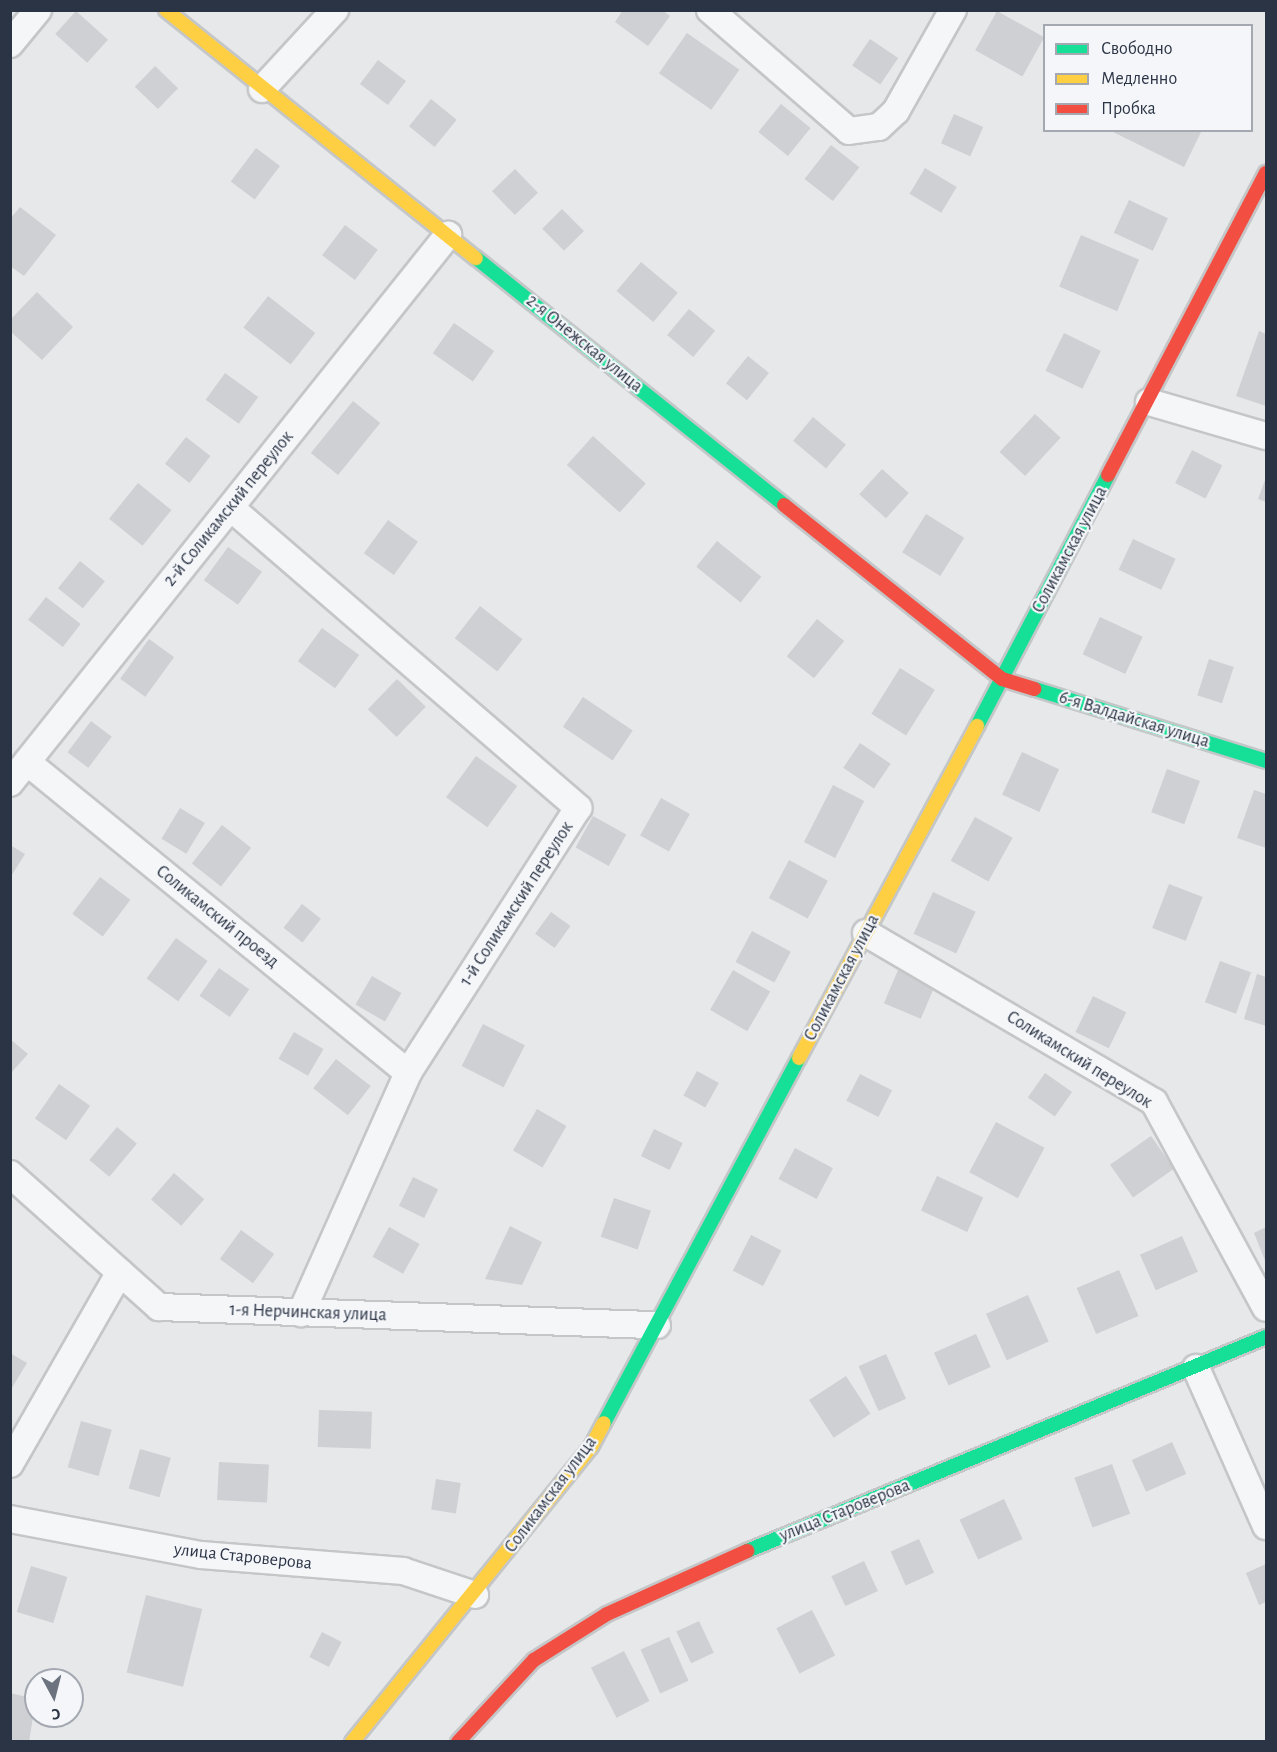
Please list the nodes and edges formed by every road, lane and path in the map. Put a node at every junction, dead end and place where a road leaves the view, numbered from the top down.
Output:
1 (38, 10) edge
2 (166, 10) edge
3 (334, 10) edge
4 (710, 10) edge
5 (953, 10) edge
6 (10, 44) edge
7 (262, 89) junction
8 (1266, 173) edge
9 (448, 235) junction
10 (1149, 402) junction
11 (1266, 436) edge
12 (231, 508) junction
13 (1002, 679) junction
14 (1266, 761) edge
15 (27, 762) junction
16 (10, 783) edge
17 (866, 933) junction
18 (408, 1073) junction
19 (10, 1174) edge
20 (120, 1272) junction
21 (1266, 1308) edge
22 (301, 1313) junction
23 (657, 1325) junction
24 (1266, 1337) edge
25 (1196, 1368) junction
26 (10, 1464) edge
27 (10, 1519) edge
28 (1266, 1526) edge
29 (475, 1595) junction
30 (352, 1742) edge
31 (458, 1742) edge

1 - 6 street
2 - 7 main road, 2-я Онежская улица
3 - 7 street
4 - 5 street
7 - 9 main road, 2-я Онежская улица
8 - 10 main road, Соликамская улица
9 - 12 street, 2-й Соликамский переулок
9 - 13 main road, 2-я Онежская улица
10 - 11 street
10 - 13 main road, Соликамская улица
12 - 15 street, 2-й Соликамский переулок
12 - 18 street, 1-й Соликамский переулок
13 - 14 main road, 6-я Валдайская улица
13 - 17 main road, Соликамская улица
15 - 16 street, 2-й Соликамский переулок
15 - 18 street, Соликамский проезд
17 - 21 street, Соликамский переулок
17 - 23 main road, Соликамская улица
18 - 22 street, 1-й Соликамский переулок
19 - 20 street, 1-я Нерчинская улица
20 - 22 street, 1-я Нерчинская улица
20 - 26 street
22 - 23 street, 1-я Нерчинская улица
23 - 29 main road, Соликамская улица
24 - 25 main road, улица Староверова
25 - 28 street
25 - 31 main road, улица Староверова
27 - 29 street, улица Староверова
29 - 30 main road, Соликамская улица

